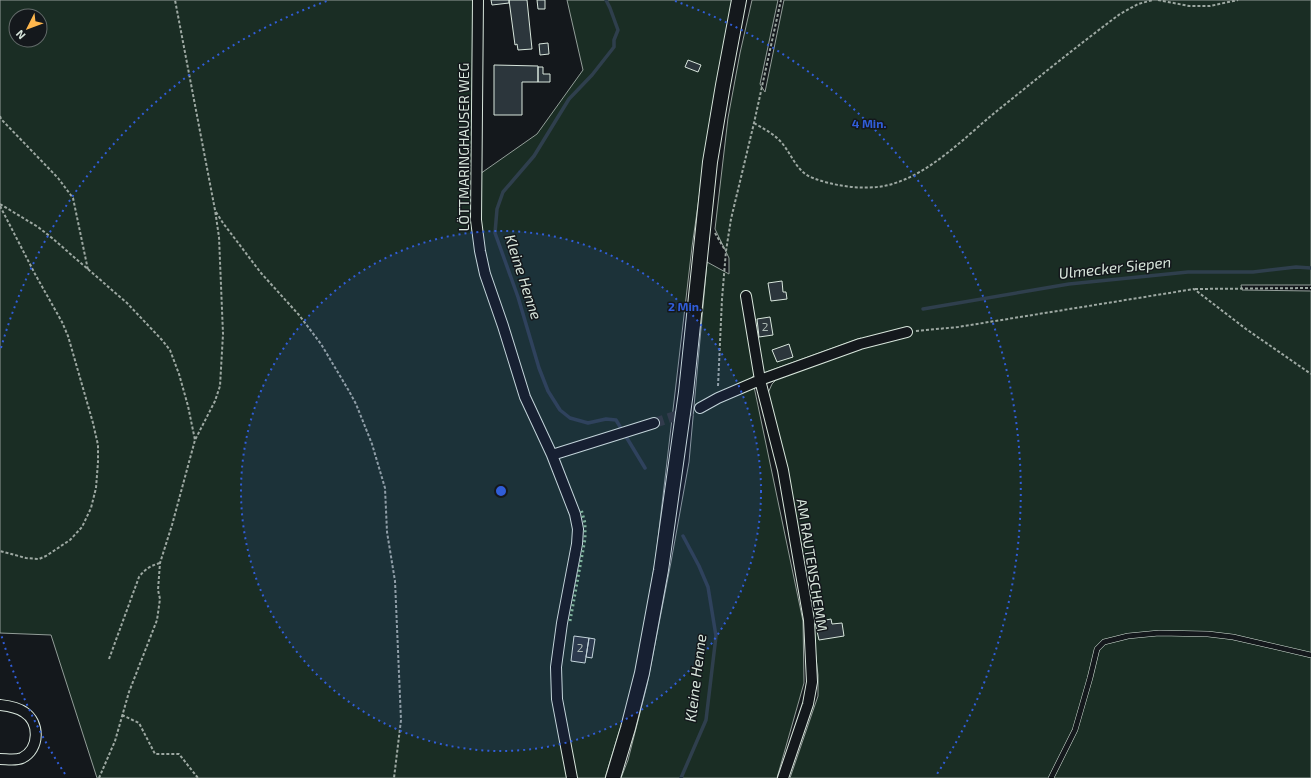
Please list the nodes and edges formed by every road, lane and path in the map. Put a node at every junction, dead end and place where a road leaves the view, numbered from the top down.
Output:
1 (175, 0) edge
2 (478, 0) edge
3 (739, 0) edge
4 (781, 0) edge
5 (1152, 0) edge
6 (1158, 0) edge
7 (1238, 0) edge
8 (0, 116) edge
9 (754, 123) junction
10 (0, 205) edge
11 (215, 210) junction
12 (712, 228) dead end
13 (726, 251) junction
14 (89, 271) junction
15 (1311, 288) edge
16 (1194, 289) junction
17 (746, 296) dead end
18 (907, 332) joint
19 (1311, 374) edge
20 (760, 380) junction
21 (718, 398) junction
22 (700, 408) tunnel mouth
23 (654, 423) tunnel mouth
24 (195, 440) junction
25 (552, 456) junction
26 (0, 551) edge
27 (160, 563) junction
28 (1311, 655) edge
29 (109, 659) dead end
30 (0, 706) edge
31 (122, 715) junction
32 (0, 759) edge
33 (99, 778) edge
34 (198, 778) edge
35 (394, 778) edge
36 (572, 778) edge
37 (613, 778) edge
38 (783, 778) edge
39 (1051, 778) edge

1 - 11 path
2 - 25 street, LÖTTMARINGHAUSER WEG
3 - 37 main road
4 - 9 path
5 - 9 path
6 - 7 path
8 - 14 path
9 - 13 path
10 - 14 path
10 - 26 path
11 - 24 path
11 - 35 path
12 - 13 path
13 - 21 path
14 - 24 path
15 - 16 path
16 - 18 path
16 - 19 path
17 - 20 street
18 - 20 street
20 - 21 street
20 - 38 street, AM RAUTENSCHEMM
21 - 22 street
23 - 25 street
24 - 27 path
25 - 36 street, LÖTTMARINGHAUSER WEG
27 - 29 path
27 - 31 path
28 - 39 lane
30 - 32 street
31 - 33 path
31 - 34 path

